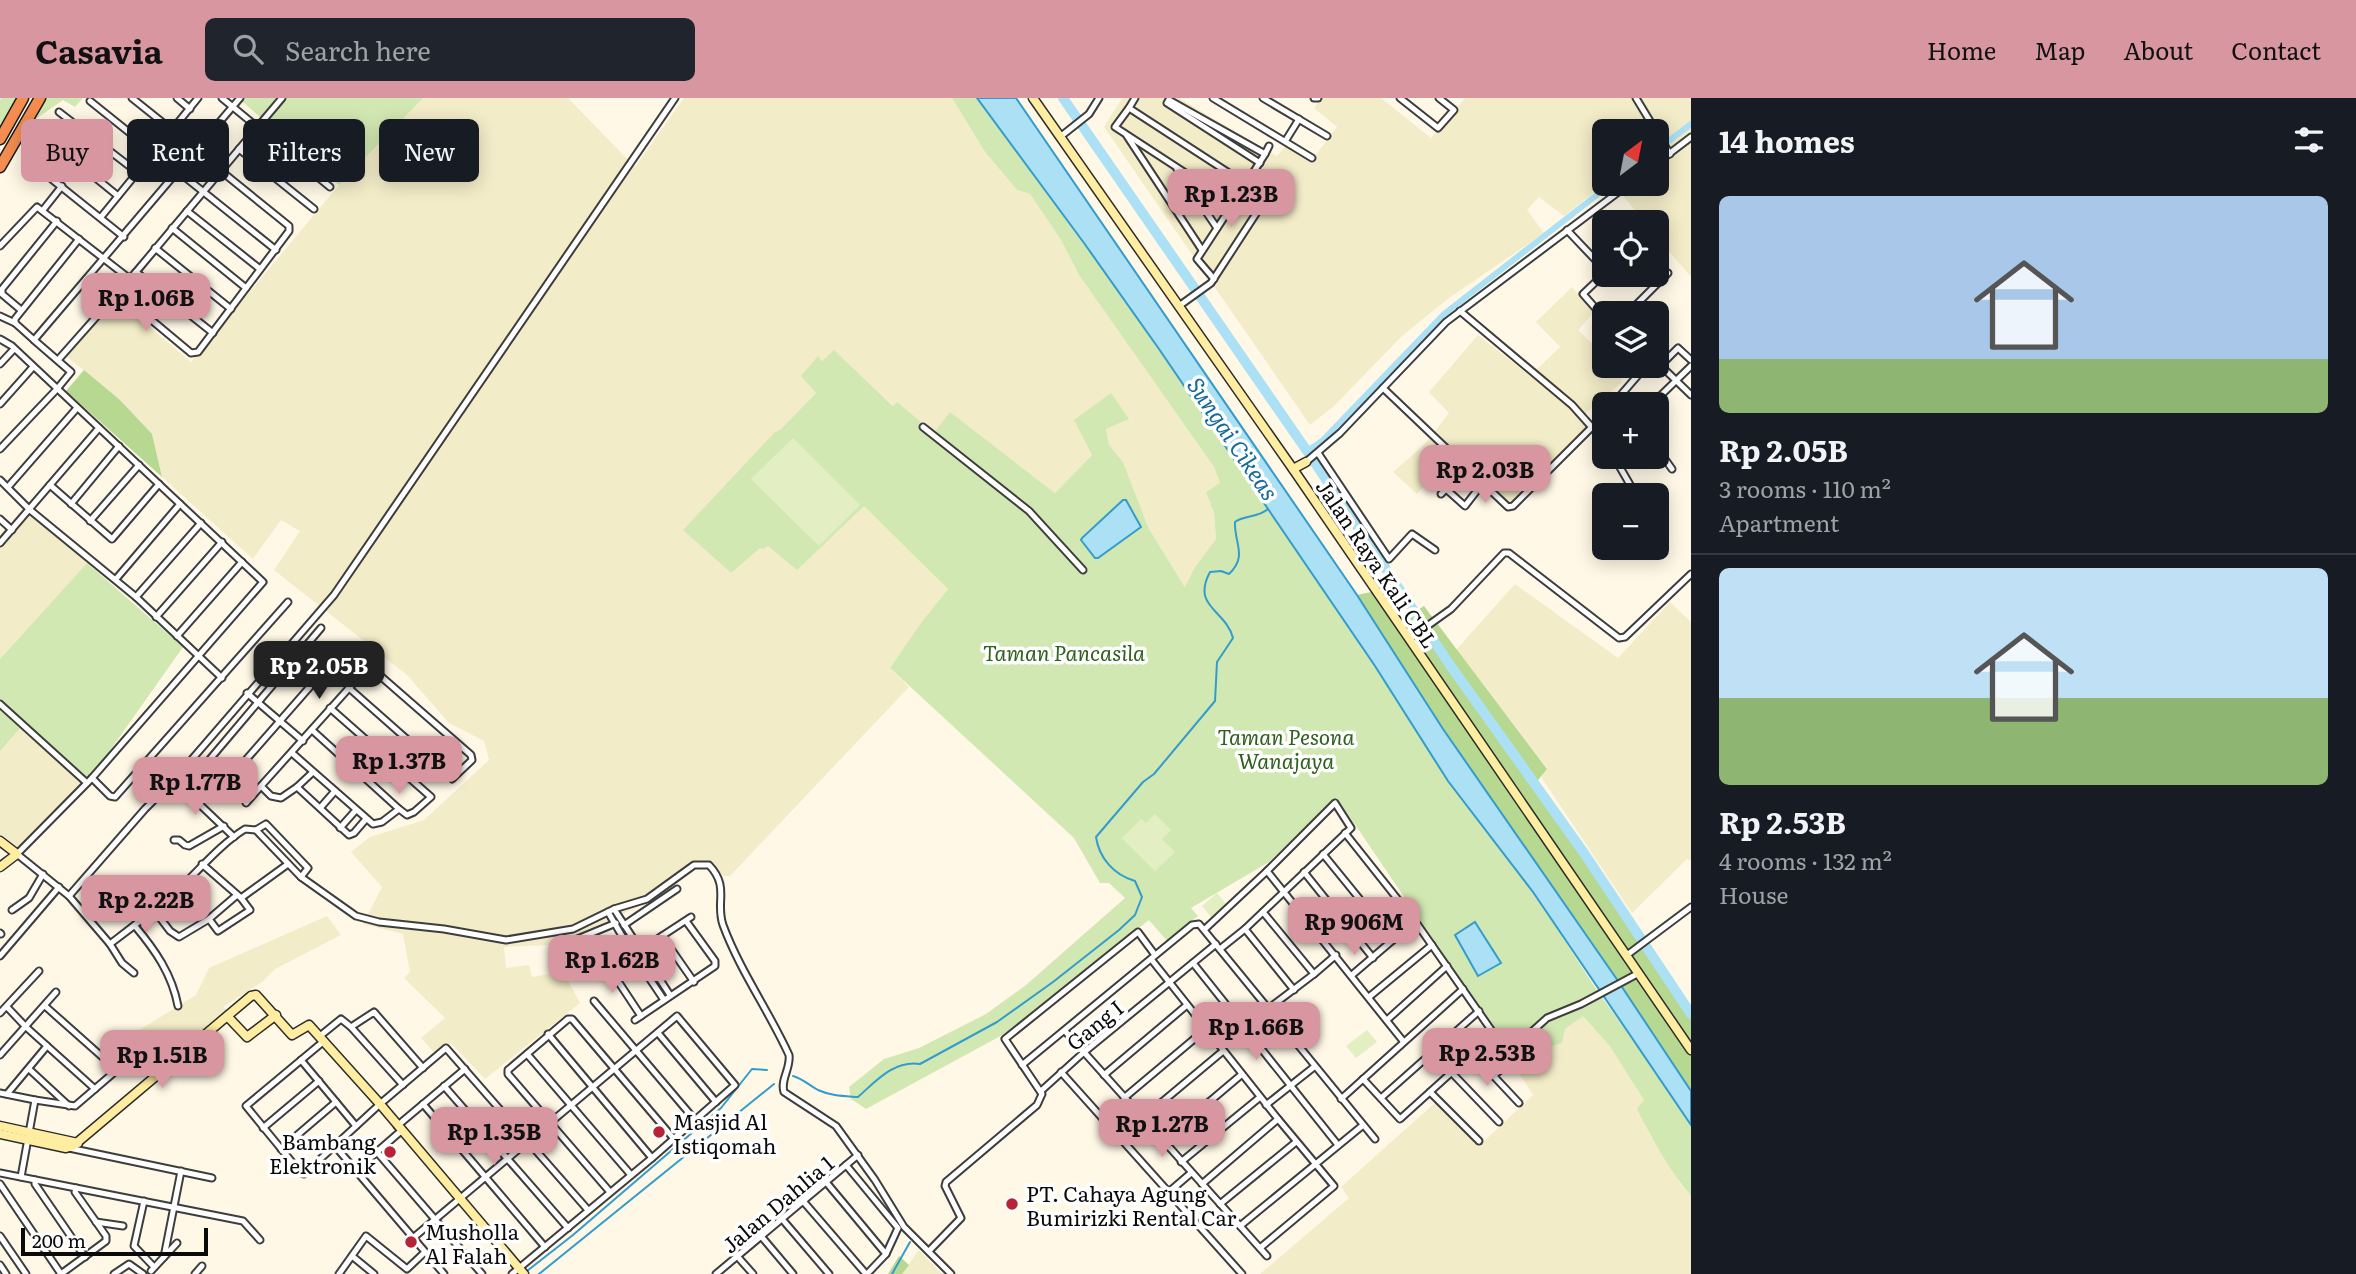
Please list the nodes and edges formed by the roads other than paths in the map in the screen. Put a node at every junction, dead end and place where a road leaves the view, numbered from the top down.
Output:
1 (23, 98) edge
2 (40, 98) edge
3 (132, 98) edge
4 (177, 98) edge
5 (198, 98) edge
6 (222, 98) edge
7 (240, 98) edge
8 (282, 98) edge
9 (675, 98) edge
10 (1033, 98) edge
11 (1099, 98) edge
12 (1135, 98) edge
13 (1159, 98) edge
14 (1213, 98) edge
15 (1263, 98) edge
16 (1400, 98) edge
17 (1439, 98) edge
18 (1636, 98) edge
19 (90, 101) dead end
20 (1167, 103) junction
21 (233, 107) junction
22 (1129, 107) junction
23 (190, 109) junction
24 (59, 112) dead end
25 (158, 119) edge
26 (181, 119) edge
27 (223, 119) edge
28 (249, 119) edge
29 (264, 119) edge
30 (1299, 119) junction
31 (1649, 119) edge
32 (127, 132) edge
33 (1125, 133) junction
34 (1327, 136) dead end
35 (1060, 137) junction
36 (1691, 137) edge
37 (0, 139) edge
38 (1286, 141) junction
39 (243, 144) edge
40 (1269, 146) dead end
41 (239, 149) junction
42 (1670, 151) edge
43 (1265, 154) junction
44 (1312, 158) dead end
45 (229, 162) edge
46 (1259, 163) junction
47 (127, 165) edge
48 (0, 167) edge
49 (1175, 167) junction
50 (229, 178) edge
51 (56, 182) edge
52 (101, 182) edge
53 (130, 182) edge
54 (170, 182) edge
55 (189, 182) edge
56 (212, 182) edge
57 (324, 182) edge
58 (1246, 184) junction
59 (62, 187) junction
60 (330, 187) dead end
61 (203, 193) junction
62 (1240, 193) junction
63 (118, 196) junction
64 (1613, 196) edge
65 (1233, 204) junction
66 (314, 209) dead end
67 (43, 210) junction
68 (187, 211) junction
69 (101, 217) junction
70 (57, 221) junction
71 (172, 228) junction
72 (1217, 228) junction
73 (1567, 230) junction
74 (124, 236) junction
75 (79, 239) junction
76 (0, 246) edge
77 (155, 248) junction
78 (276, 250) junction
79 (1202, 250) junction
80 (1592, 258) edge
81 (104, 259) junction
82 (260, 269) junction
83 (136, 272) junction
84 (130, 279) junction
85 (1214, 279) junction
86 (1592, 285) edge
87 (1655, 287) edge
88 (246, 288) junction
89 (118, 292) junction
90 (1640, 301) edge
91 (1592, 304) edge
92 (1179, 306) junction
93 (231, 309) junction
94 (21, 310) junction
95 (1460, 311) junction
96 (0, 316) edge
97 (15, 323) junction
98 (213, 333) junction
99 (0, 338) edge
100 (34, 340) junction
101 (14, 349) junction
102 (1669, 355) edge
103 (58, 360) junction
104 (1691, 360) edge
105 (0, 364) edge
106 (1691, 366) edge
107 (33, 367) junction
108 (1669, 372) edge
109 (1636, 378) edge
110 (1677, 380) junction
111 (1383, 388) junction
112 (57, 389) junction
113 (1623, 392) edge
114 (1664, 392) edge
115 (1691, 395) edge
116 (0, 404) edge
117 (78, 408) junction
118 (1592, 426) edge
119 (923, 427) dead end
120 (99, 428) junction
121 (1592, 428) edge
122 (119, 446) junction
123 (0, 449) edge
124 (1317, 454) junction
125 (1306, 461) joint
126 (1669, 464) edge
127 (139, 465) junction
128 (1672, 468) dead end
129 (1293, 469) junction
130 (0, 480) edge
131 (159, 484) junction
132 (1482, 484) junction
133 (50, 485) junction
134 (8, 487) junction
135 (1441, 494) dead end
136 (71, 504) junction
137 (180, 505) junction
138 (30, 510) junction
139 (0, 519) edge
140 (90, 521) junction
141 (201, 523) junction
142 (12, 530) junction
143 (222, 541) junction
144 (0, 543) edge
145 (1435, 550) dead end
146 (242, 562) junction
147 (1083, 570) dead end
148 (1691, 574) edge
149 (116, 579) junction
150 (136, 597) junction
151 (288, 602) dead end
152 (156, 617) junction
153 (321, 628) dead end
154 (177, 636) junction
155 (1409, 639) junction
156 (199, 657) junction
157 (367, 668) junction
158 (222, 678) junction
159 (349, 688) junction
160 (247, 693) junction
161 (257, 702) junction
162 (0, 704) edge
163 (330, 708) junction
164 (279, 722) junction
165 (312, 730) junction
166 (303, 741) junction
167 (292, 753) junction
168 (210, 759) dead end
169 (237, 770) dead end
170 (313, 772) junction
171 (174, 780) junction
172 (90, 781) junction
173 (261, 786) junction
174 (298, 787) junction
175 (335, 791) junction
176 (246, 803) dead end
177 (321, 807) junction
178 (399, 809) junction
179 (356, 810) junction
180 (366, 819) junction
181 (224, 826) junction
182 (340, 828) junction
183 (256, 830) junction
184 (1345, 834) junction
185 (234, 837) junction
186 (174, 840) dead end
187 (0, 841) edge
188 (287, 845) junction
189 (277, 853) junction
190 (1323, 854) junction
191 (17, 855) junction
192 (202, 864) junction
193 (288, 864) junction
194 (0, 867) edge
195 (1267, 871) junction
196 (1304, 872) junction
197 (43, 874) junction
198 (301, 877) junction
199 (59, 887) junction
200 (677, 889) dead end
201 (1283, 891) junction
202 (69, 896) junction
203 (239, 897) junction
204 (1691, 907) edge
205 (12, 910) dead end
206 (154, 910) junction
207 (611, 911) junction
208 (1263, 912) junction
209 (209, 919) junction
210 (1415, 921) junction
211 (623, 923) junction
212 (615, 924) junction
213 (135, 926) junction
214 (1205, 929) junction
215 (1245, 929) junction
216 (662, 936) junction
217 (1393, 940) junction
218 (110, 944) junction
219 (563, 945) dead end
220 (1432, 945) junction
221 (1218, 946) junction
222 (631, 951) junction
223 (641, 951) junction
224 (1336, 955) junction
225 (1627, 955) junction
226 (0, 956) edge
227 (1153, 957) junction
228 (1373, 958) junction
229 (604, 960) junction
230 (1194, 963) junction
231 (1447, 966) junction
232 (39, 971) dead end
233 (134, 973) dead end
234 (1639, 973) junction
235 (1314, 974) junction
236 (572, 975) dead end
237 (1352, 975) junction
238 (694, 982) junction
239 (1169, 983) junction
240 (1463, 989) junction
241 (1294, 990) junction
242 (56, 992) dead end
243 (670, 995) junction
244 (1369, 997) junction
245 (664, 1000) junction
246 (594, 1001) dead end
247 (1187, 1005) junction
248 (45, 1006) junction
249 (178, 1006) dead end
250 (7, 1007) junction
251 (1268, 1009) junction
252 (1479, 1011) junction
253 (0, 1013) edge
254 (276, 1015) junction
255 (228, 1017) junction
256 (1387, 1020) junction
257 (26, 1027) junction
258 (351, 1027) junction
259 (1206, 1029) junction
260 (1065, 1031) junction
261 (658, 1033) junction
262 (548, 1034) junction
263 (1494, 1034) junction
264 (322, 1038) junction
265 (1403, 1041) junction
266 (146, 1045) dead end
267 (47, 1046) junction
268 (1691, 1049) edge
269 (636, 1051) junction
270 (1223, 1051) junction
271 (1083, 1053) junction
272 (527, 1054) junction
273 (1473, 1054) junction
274 (0, 1055) edge
275 (1505, 1056) junction
276 (301, 1060) junction
277 (1023, 1065) junction
278 (1314, 1067) junction
279 (423, 1068) junction
280 (615, 1068) junction
281 (29, 1069) junction
282 (465, 1069) junction
283 (117, 1070) junction
284 (1061, 1072) junction
285 (1451, 1073) junction
286 (1104, 1075) junction
287 (1241, 1075) junction
288 (1493, 1076) junction
289 (1363, 1079) junction
290 (319, 1082) junction
291 (1290, 1084) junction
292 (402, 1085) junction
293 (444, 1086) junction
294 (593, 1087) junction
295 (95, 1089) junction
296 (1041, 1091) junction
297 (1430, 1092) junction
298 (4, 1094) edge
299 (1124, 1098) junction
300 (1259, 1098) junction
301 (1381, 1098) junction
302 (1341, 1099) junction
303 (35, 1100) junction
304 (337, 1102) junction
305 (716, 1102) junction
306 (1519, 1103) dead end
307 (380, 1104) junction
308 (423, 1104) junction
309 (572, 1104) junction
310 (1266, 1105) junction
311 (69, 1106) junction
312 (1143, 1118) junction
313 (1278, 1119) junction
314 (695, 1120) junction
315 (550, 1121) junction
316 (1499, 1122) dead end
317 (0, 1126) edge
318 (356, 1126) junction
319 (1362, 1126) junction
320 (263, 1128) junction
321 (399, 1128) junction
322 (0, 1134) edge
323 (29, 1136) junction
324 (674, 1139) junction
325 (1375, 1139) dead end
326 (527, 1140) junction
327 (1163, 1141) junction
328 (1479, 1141) dead end
329 (1296, 1142) junction
330 (78, 1143) junction
331 (1338, 1145) junction
332 (335, 1146) junction
333 (66, 1148) junction
334 (281, 1149) junction
335 (377, 1152) junction
336 (858, 1155) junction
337 (507, 1158) junction
338 (652, 1158) junction
339 (1181, 1162) junction
340 (846, 1165) junction
341 (1314, 1165) junction
342 (356, 1170) junction
343 (181, 1171) junction
344 (0, 1173) edge
345 (1191, 1173) junction
346 (631, 1175) junction
347 (21, 1177) junction
348 (485, 1177) junction
349 (212, 1178) dead end
350 (35, 1180) junction
351 (826, 1182) junction
352 (0, 1184) edge
353 (1202, 1184) junction
354 (76, 1188) junction
355 (1170, 1191) junction
356 (610, 1192) junction
357 (461, 1198) junction
358 (144, 1201) junction
359 (803, 1201) junction
360 (1220, 1204) junction
361 (174, 1207) junction
362 (588, 1210) junction
363 (782, 1219) junction
364 (436, 1220) junction
365 (96, 1222) junction
366 (108, 1224) junction
367 (122, 1226) dead end
368 (1240, 1226) junction
369 (568, 1228) junction
370 (0, 1236) edge
371 (106, 1236) junction
372 (761, 1236) junction
373 (413, 1238) junction
374 (260, 1240) dead end
375 (177, 1243) dead end
376 (545, 1247) junction
377 (1260, 1248) junction
378 (929, 1251) junction
379 (425, 1252) junction
380 (886, 1254) junction
381 (737, 1255) junction
382 (352, 1256) junction
383 (1267, 1256) dead end
384 (85, 1257) junction
385 (164, 1257) junction
386 (0, 1265) edge
387 (202, 1266) dead end
388 (518, 1272) edge
389 (6, 1274) edge
390 (26, 1274) edge
391 (61, 1274) edge
392 (114, 1274) edge
393 (143, 1274) edge
394 (195, 1274) edge
395 (339, 1274) edge
396 (374, 1274) edge
397 (444, 1274) edge
398 (482, 1274) edge
399 (716, 1274) edge
400 (753, 1274) edge
401 (793, 1274) edge
402 (829, 1274) edge
403 (866, 1274) edge
404 (951, 1274) edge
405 (1242, 1274) edge

1 - 37 highway
2 - 48 highway
3 - 25 street
4 - 23 street
5 - 23 street
6 - 21 street
7 - 21 street
8 - 29 street
9 - 160 street
10 - 35 main road, Jalan Raya Kali CBL
11 - 35 street
12 - 22 street
13 - 20 street
14 - 38 street
15 - 30 street
16 - 17 street
18 - 31 street
19 - 32 street
20 - 43 street
20 - 46 street
21 - 27 street
21 - 28 street
22 - 33 street
22 - 58 street
23 - 26 street
24 - 47 street
30 - 34 street
30 - 38 street
33 - 49 street
33 - 79 street
35 - 92 main road, Jalan Raya Kali CBL
36 - 42 street
38 - 44 street
39 - 41 street
40 - 43 street
41 - 45 street
41 - 66 street
43 - 46 street
46 - 58 street
49 - 65 street
49 - 72 street
50 - 78 street
51 - 59 street
52 - 63 street
53 - 63 street
54 - 74 street
55 - 61 street
56 - 61 street
57 - 60 street
58 - 62 street
59 - 67 street
59 - 69 street
61 - 68 street
61 - 78 street
62 - 65 street
62 - 85 street
63 - 69 street
64 - 73 street
65 - 72 street
67 - 70 street
67 - 76 street
68 - 71 street
68 - 82 street
69 - 74 street
70 - 75 street
70 - 94 street
71 - 77 street
71 - 88 street
72 - 79 street
73 - 80 street
73 - 95 street
74 - 81 street
75 - 81 street
75 - 94 street
77 - 83 street
77 - 93 street
78 - 82 street
79 - 85 street
81 - 84 street
81 - 100 street
82 - 88 street
83 - 84 street
83 - 98 street
84 - 89 street
85 - 92 street
86 - 91 street
87 - 90 street
88 - 93 street
89 - 98 street
89 - 103 street
92 - 129 main road, Jalan Raya Kali CBL
93 - 98 street
94 - 97 street
95 - 111 street
95 - 118 street
96 - 97 street
97 - 100 street
99 - 101 street
100 - 103 street
101 - 105 street
101 - 107 street
102 - 104 street
103 - 112 street
106 - 110 street
107 - 112 street
107 - 116 street
108 - 110 street
109 - 113 street
110 - 114 street
110 - 115 street
111 - 124 street
111 - 132 street
112 - 117 street
112 - 123 street
117 - 120 street
117 - 134 street
119 - 147 street
120 - 122 street
120 - 133 street
121 - 132 street
122 - 127 street
122 - 136 street
124 - 125 street
124 - 145 street
125 - 129 main road
126 - 128 street
127 - 131 street
127 - 140 street
129 - 155 main road, Jalan Raya Kali CBL
130 - 134 street
131 - 137 street
131 - 140 street
132 - 135 street
133 - 136 street
133 - 138 street
134 - 138 street
136 - 140 street
137 - 141 street
137 - 149 street
138 - 142 street
138 - 149 street
139 - 142 street
141 - 143 street
141 - 150 street
142 - 144 street
143 - 146 street
143 - 152 street
146 - 154 street
146 - 156 street
148 - 155 street
149 - 150 street
150 - 152 street
151 - 158 street
152 - 154 street
153 - 161 street
154 - 156 street
155 - 225 main road, Jalan Raya Kali CBL
156 - 158 street
156 - 172 street
157 - 159 street
157 - 159 street
157 - 164 street
158 - 172 street
159 - 163 street
160 - 161 street
160 - 171 street
161 - 164 street
161 - 168 street
162 - 172 street
163 - 165 street
163 - 178 street
164 - 166 street
164 - 169 street
165 - 166 street
165 - 178 street
166 - 167 street
167 - 170 street
167 - 173 street
170 - 174 street
170 - 175 street
171 - 181 street
171 - 202 street
172 - 191 street
173 - 174 street
173 - 176 street
174 - 177 street
175 - 177 street
175 - 179 street
177 - 182 street
178 - 180 street
179 - 180 street
179 - 182 street
180 - 182 street
181 - 185 street
181 - 186 street
183 - 185 street
183 - 188 street
183 - 189 street
184 - 190 street, Gang I
184 - 195 street
184 - 210 street
185 - 192 street
187 - 191 main road
188 - 189 street
188 - 198 street
189 - 193 street
190 - 196 street, Gang I
190 - 217 street
191 - 194 main road
191 - 197 street
192 - 203 street
192 - 206 street
193 - 198 street
193 - 203 street
195 - 201 street
195 - 214 street
196 - 201 street, Gang I
196 - 228 street
197 - 199 street
197 - 205 street
198 - 207 street
199 - 202 street
199 - 226 street
200 - 211 street
201 - 208 street, Gang I
201 - 224 street
202 - 218 street
203 - 209 street
203 - 209 street
204 - 225 street
206 - 209 street
206 - 213 street
207 - 211 street
207 - 212 street
207 - 336 street
208 - 215 street, Gang I
208 - 235 street
210 - 217 street
210 - 220 street
211 - 212 street
211 - 223 street
212 - 219 street
212 - 222 street
213 - 218 street
213 - 249 street
214 - 221 street
214 - 227 street
215 - 221 street, Gang I
215 - 241 street
216 - 223 street
216 - 238 street
216 - 238 street
217 - 228 street
218 - 233 street
220 - 231 street
220 - 244 street
221 - 230 street, Gang I
221 - 251 street
222 - 223 street
222 - 229 street
222 - 245 street
223 - 243 street
224 - 235 street
224 - 237 street
225 - 234 main road, Jalan Raya Kali CBL
227 - 239 street
227 - 260 street
227 - 277 street
228 - 237 street
229 - 236 street
229 - 245 street
230 - 239 street, Gang I
230 - 291 street
231 - 240 street
231 - 256 street
232 - 250 street
234 - 268 main road, Jalan Raya Kali CBL
234 - 275 street
235 - 241 street
237 - 244 street
238 - 243 street
239 - 247 street
239 - 271 street, Gang I
240 - 252 street
240 - 265 street
241 - 251 street
242 - 248 street
243 - 245 street
244 - 256 street
246 - 269 street
247 - 259 street
247 - 286 street
248 - 257 street
248 - 283 street
250 - 253 street
250 - 257 street
251 - 278 street
252 - 263 street
252 - 301 street
254 - 255 main road
254 - 255 main road
254 - 264 main road
255 - 330 main road
256 - 265 street
257 - 267 street
257 - 274 street
258 - 264 street
258 - 279 street
258 - 292 street
259 - 270 street
259 - 299 street
260 - 271 street
260 - 277 street
261 - 269 street
261 - 305 street
261 - 305 street
262 - 272 street
262 - 280 street
262 - 294 street
263 - 273 street
263 - 275 street
264 - 276 street
264 - 307 main road
265 - 289 street
266 - 283 street
267 - 281 street
267 - 295 street
269 - 280 street
269 - 314 street
270 - 287 street
270 - 312 street
271 - 284 street, Gang I
271 - 286 street
272 - 309 street
272 - 315 street
273 - 285 street
273 - 288 street
275 - 288 street
276 - 290 street
276 - 320 street
277 - 296 street
278 - 291 street
278 - 302 street
279 - 282 street
279 - 292 street
280 - 294 street
280 - 324 street
281 - 298 street
281 - 311 street
282 - 293 street
282 - 326 street
283 - 295 street
284 - 296 street, Gang I
284 - 355 street
285 - 297 street
285 - 316 street
286 - 299 street
287 - 300 street
287 - 327 street
288 - 306 street
289 - 301 street
289 - 302 street
290 - 304 street
290 - 320 street
291 - 310 street
291 - 331 street
292 - 307 street
293 - 308 street
293 - 337 street
294 - 309 street
294 - 338 street
295 - 311 street
296 - 378 street, Gang I
297 - 301 street
297 - 328 street
298 - 303 street
299 - 312 street
300 - 310 street
300 - 339 street
302 - 319 street
303 - 311 street
303 - 323 street
304 - 318 street
304 - 334 street
305 - 314 street
307 - 318 street
307 - 321 main road
308 - 321 street
308 - 348 street
309 - 315 street
309 - 346 street
310 - 313 street
312 - 327 street
313 - 329 street
313 - 353 street
314 - 324 street
315 - 326 street
315 - 356 street
317 - 323 main road
318 - 332 street
319 - 325 street
319 - 331 street
320 - 334 street
321 - 335 street
321 - 357 main road
322 - 323 main road
323 - 330 main road
323 - 333 main road
323 - 347 street
324 - 338 street
326 - 337 street
326 - 362 street
327 - 339 street
329 - 341 street
329 - 360 street
330 - 333 main road
331 - 341 street
332 - 334 street
332 - 342 street
333 - 343 street
335 - 342 street
335 - 364 street
336 - 340 street, Jalan Dahlia 1
336 - 378 street
337 - 348 street
337 - 369 street
338 - 346 street
339 - 345 street
340 - 351 street, Jalan Dahlia 1
340 - 380 street
341 - 368 street
341 - 377 street
342 - 373 street
343 - 349 street
343 - 361 street
344 - 347 street
345 - 353 street
345 - 355 street
346 - 356 street
347 - 350 street
348 - 357 street
348 - 376 street
350 - 354 street
350 - 384 street
351 - 359 street, Jalan Dahlia 1
351 - 380 street
352 - 391 street
353 - 360 street
354 - 358 street
354 - 365 street
355 - 405 street
356 - 362 street
357 - 364 street
357 - 388 main road
358 - 361 street
358 - 385 street
359 - 363 street, Jalan Dahlia 1
359 - 403 street
360 - 368 street
361 - 374 street
361 - 385 street
362 - 369 street
363 - 372 street, Jalan Dahlia 1
363 - 402 street
364 - 373 street
364 - 398 street
365 - 366 street
365 - 371 street
366 - 367 street
366 - 371 street
368 - 377 street
369 - 376 street
370 - 390 street
371 - 384 street
372 - 381 street, Jalan Dahlia 1
372 - 401 street
373 - 379 street
375 - 385 street
376 - 388 street
377 - 383 street
378 - 404 street
379 - 382 street
379 - 397 street
380 - 403 street
381 - 399 street, Jalan Dahlia 1
381 - 400 street
382 - 395 street
382 - 396 street
384 - 391 street
386 - 389 street
387 - 394 street
392 - 393 street

